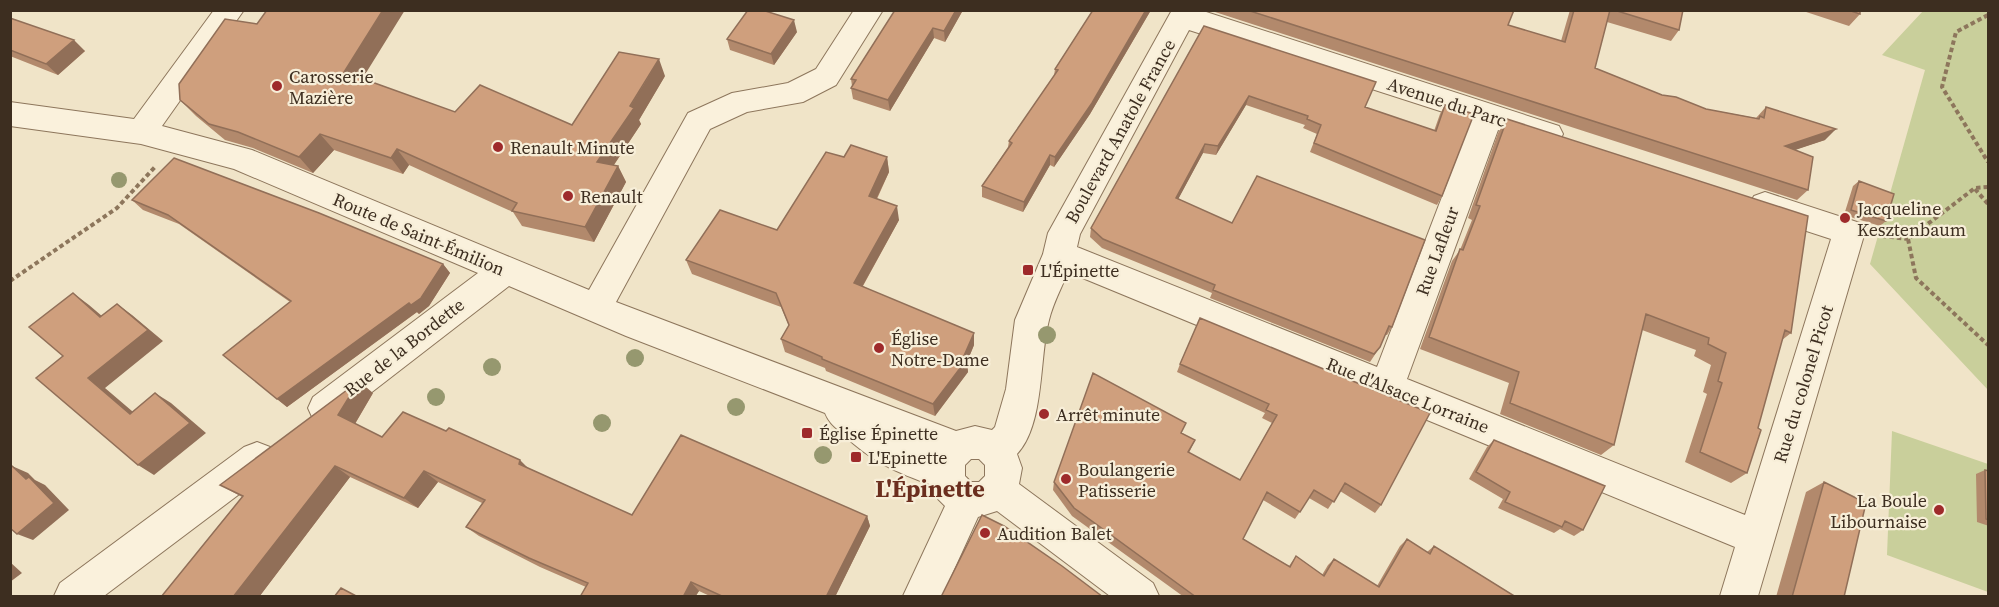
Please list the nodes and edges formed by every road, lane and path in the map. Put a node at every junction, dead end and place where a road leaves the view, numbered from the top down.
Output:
1 (230, 10) edge
2 (869, 10) edge
3 (1184, 14) edge
4 (1989, 15) edge
5 (10, 114) edge
6 (1488, 115) junction
7 (141, 132) junction
8 (178, 142) junction
9 (1578, 144) edge
10 (1989, 162) edge
11 (1989, 187) edge
12 (1975, 188) junction
13 (1736, 195) edge
14 (1989, 204) edge
15 (1059, 254) junction
16 (505, 271) junction
17 (10, 281) edge
18 (597, 309) junction
19 (1989, 345) edge
20 (1387, 387) junction
21 (966, 477) junction
22 (1756, 537) junction
23 (74, 597) edge
24 (922, 597) edge
25 (1140, 597) edge
26 (1738, 597) edge

1 - 7 street
2 - 18 street
3 - 6 street, Avenue du Parc
3 - 15 street, Boulevard Anatole France
4 - 10 path
5 - 7 street, Route de Saint-Émilion
6 - 9 street, Avenue du Parc
6 - 20 street, Rue Lafleur
7 - 8 street, Route de Saint-Émilion
8 - 16 street, Route de Saint-Émilion
8 - 17 path
11 - 12 path
12 - 14 path
12 - 19 path
13 - 22 street, Rue du colonel Picot
15 - 20 street, Rue d'Alsace Lorraine
15 - 21 street, Boulevard Anatole France
16 - 18 street, Route de Saint-Émilion
16 - 23 street, Rue de la Bordette
18 - 21 street, Route de Saint-Émilion
20 - 22 street, Rue d'Alsace Lorraine
21 - 24 street
21 - 25 street, Route de Saint-Émilion
22 - 26 street

